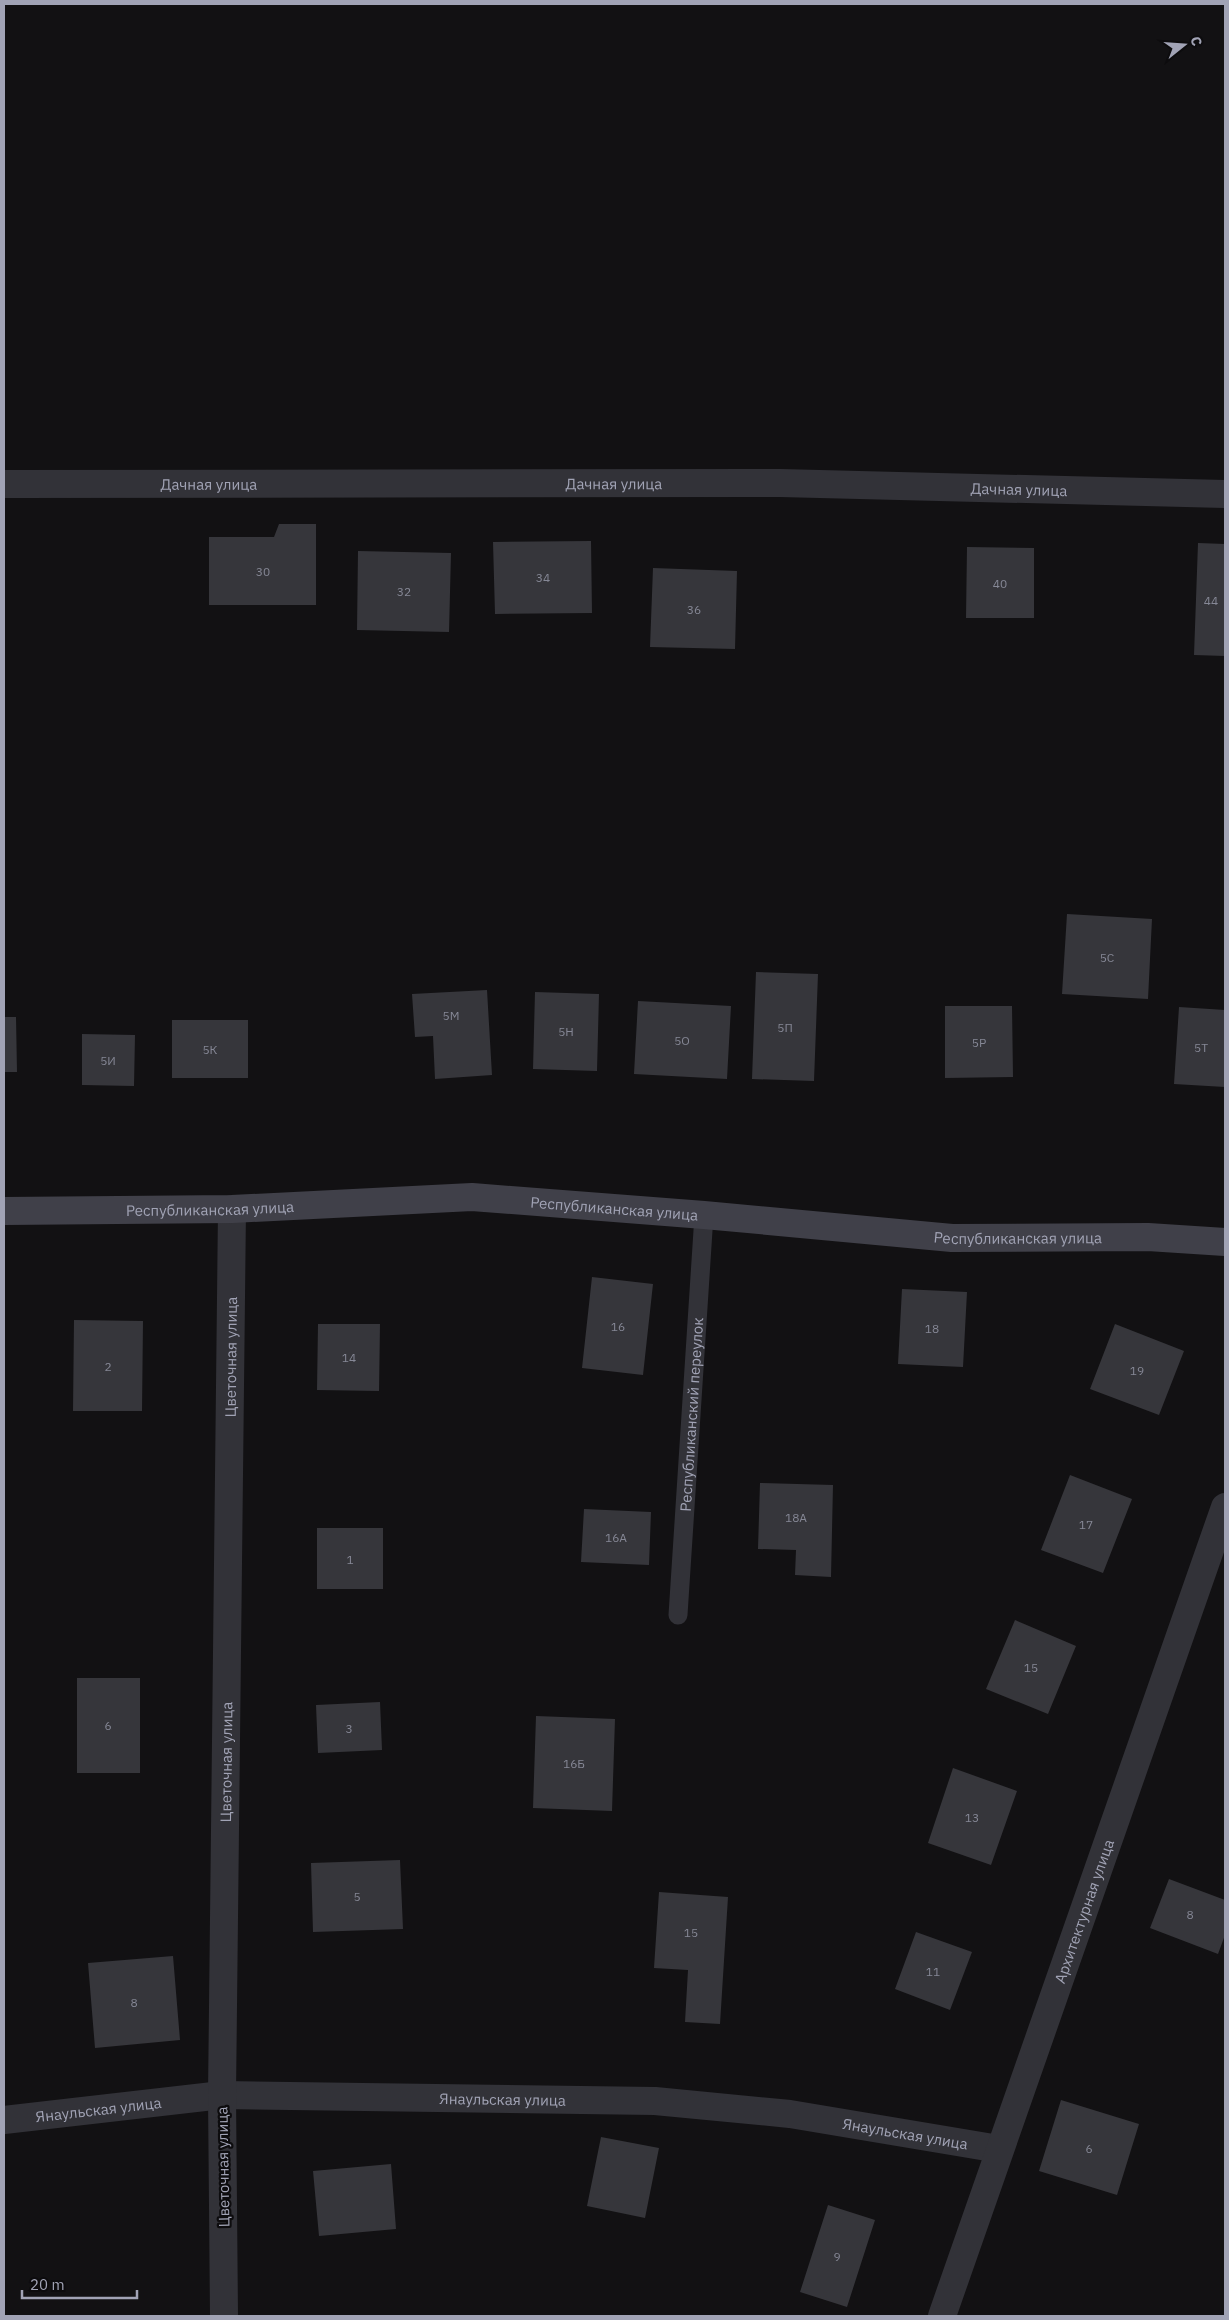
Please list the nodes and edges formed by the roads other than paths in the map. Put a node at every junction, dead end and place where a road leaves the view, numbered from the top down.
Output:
1 (4, 484) edge
2 (1225, 494) edge
3 (232, 1209) junction
4 (4, 1211) edge
5 (704, 1215) junction
6 (1225, 1242) edge
7 (1225, 1507) edge
8 (678, 1615) dead end
9 (222, 2095) junction
10 (4, 2120) edge
11 (999, 2149) junction
12 (224, 2316) edge
13 (942, 2316) edge

1 - 2 street, Дачная улица
3 - 4 street, Республиканская улица
3 - 5 street, Республиканская улица
3 - 9 street, Цветочная улица
5 - 6 street, Республиканская улица
5 - 8 lane, Республиканский переулок
7 - 11 street, Архитектурная улица
9 - 10 street, Янаульская улица
9 - 11 street, Янаульская улица
9 - 12 street, Цветочная улица
11 - 13 street, Архитектурная улица

